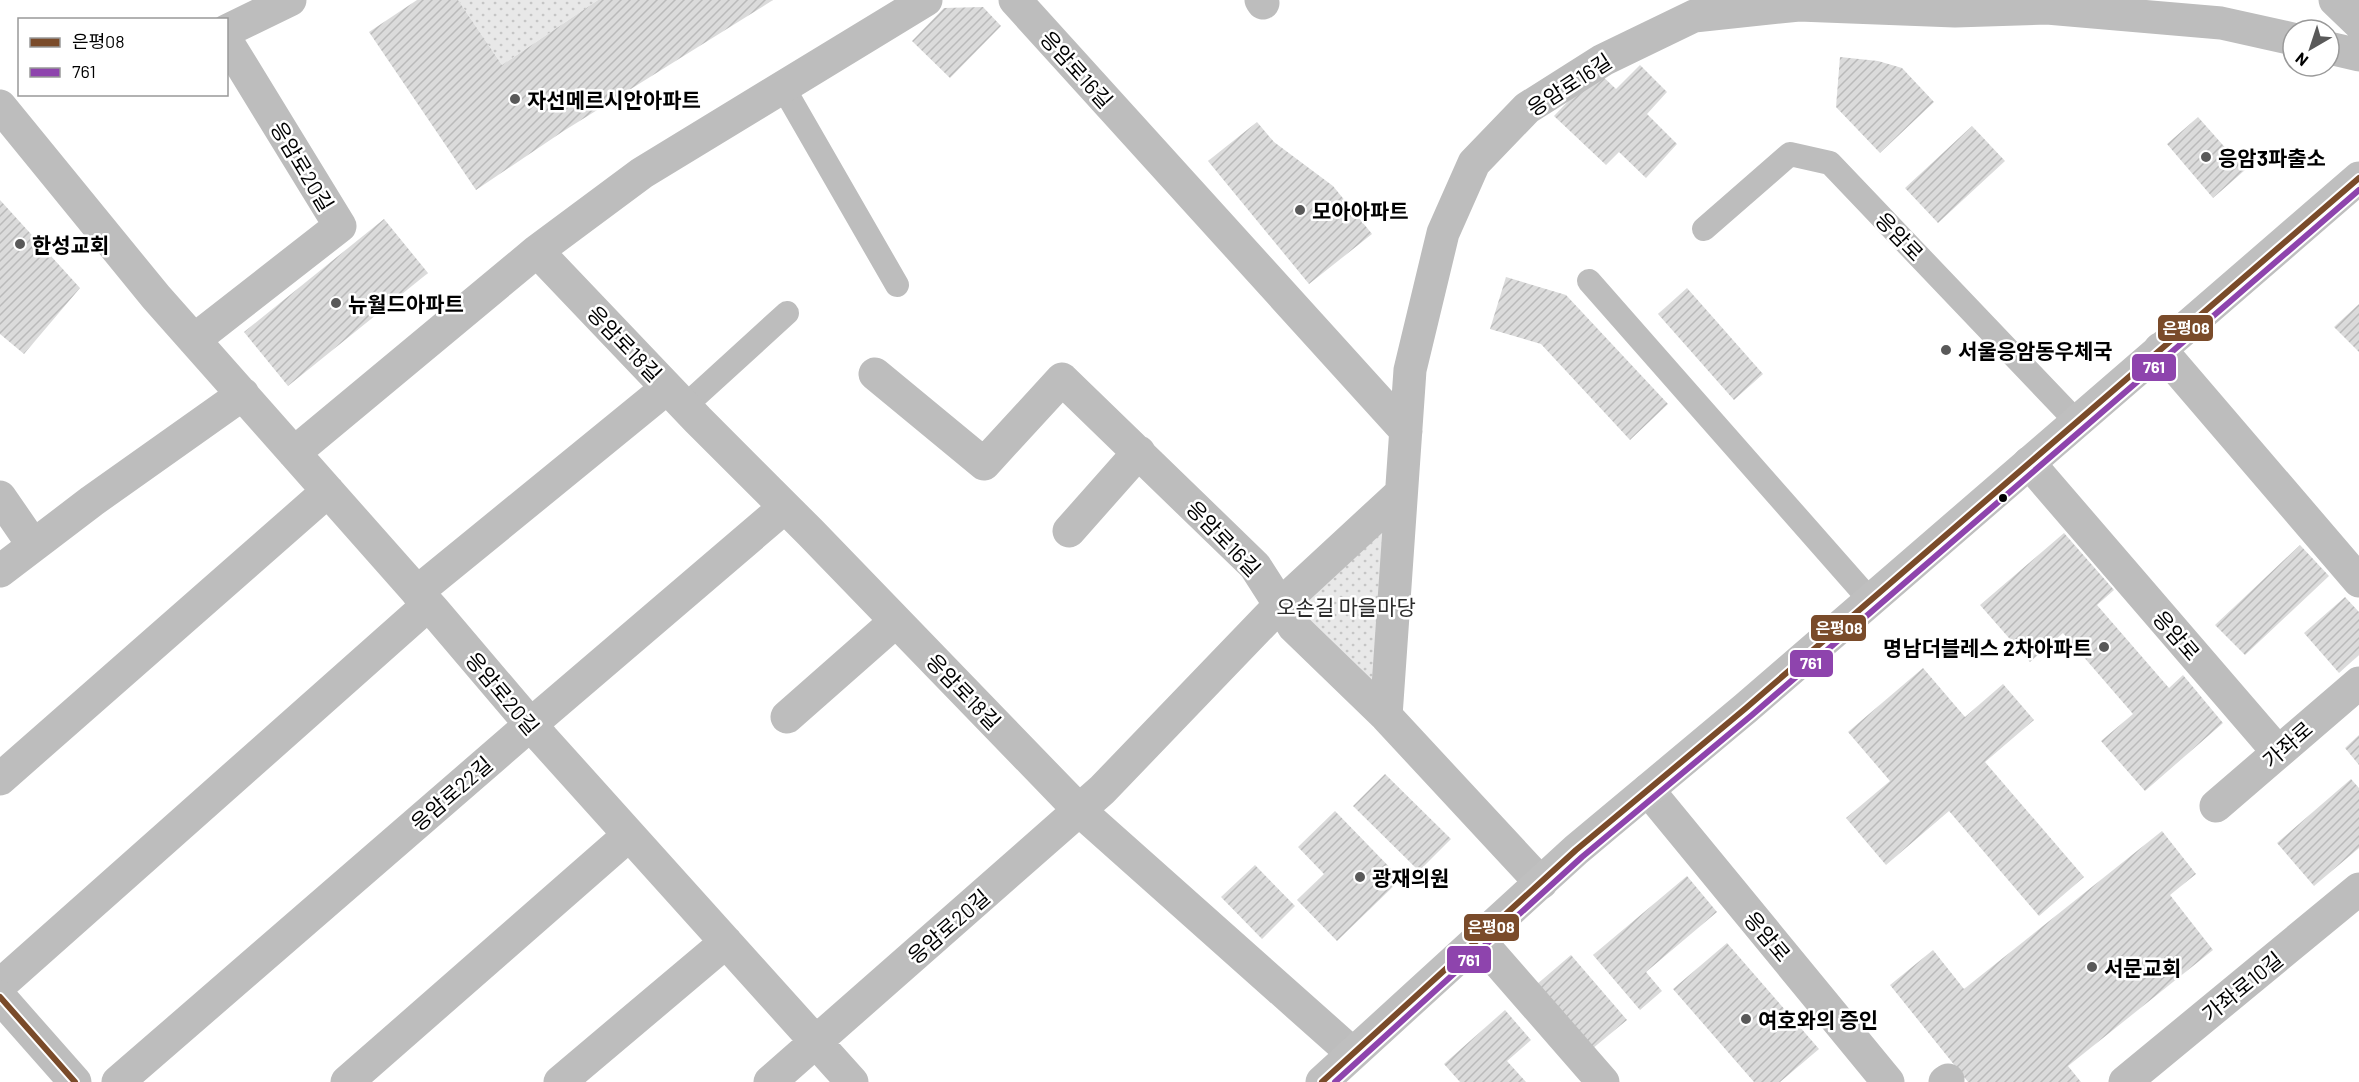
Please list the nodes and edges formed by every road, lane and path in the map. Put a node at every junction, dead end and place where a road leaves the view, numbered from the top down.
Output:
1 (290, 0) edge
2 (926, 0) edge
3 (1015, 0) edge
4 (2335, 0) edge
5 (1953, 5) edge
6 (2359, 23) edge
7 (228, 30) edge
8 (2281, 37) edge
9 (228, 43) edge
10 (2341, 51) edge
11 (2359, 55) edge
12 (783, 87) junction
13 (0, 106) edge
14 (2359, 178) edge
15 (2359, 203) edge
16 (2316, 215) junction
17 (1704, 229) dead end
18 (537, 251) junction
19 (1589, 281) dead end
20 (897, 285) dead end
21 (787, 314) dead end
22 (194, 340) junction
23 (2160, 349) junction
24 (875, 374) dead end
25 (243, 394) junction
26 (676, 397) junction
27 (2077, 422) junction
28 (1406, 431) junction
29 (1138, 452) junction
30 (294, 453) junction
31 (2029, 463) junction
32 (328, 491) junction
33 (1401, 493) junction
34 (0, 497) edge
35 (785, 507) junction
36 (1069, 531) dead end
37 (33, 545) junction
38 (0, 571) edge
39 (2359, 581) edge
40 (423, 598) junction
41 (1870, 600) junction
42 (1280, 605) junction
43 (896, 621) junction
44 (2359, 683) edge
45 (1386, 716) junction
46 (787, 717) dead end
47 (530, 725) junction
48 (2278, 752) junction
49 (0, 779) edge
50 (1648, 790) junction
51 (2216, 806) dead end
52 (1079, 810) junction
53 (629, 835) junction
54 (1541, 882) junction
55 (2359, 889) edge
56 (1479, 940) junction
57 (726, 942) junction
58 (3, 1004) edge
59 (817, 1042) junction
60 (1352, 1053) junction
61 (1881, 1079) edge
62 (75, 1082) edge
63 (118, 1082) edge
64 (347, 1082) edge
65 (560, 1082) edge
66 (770, 1082) edge
67 (852, 1082) edge
68 (1322, 1082) edge
69 (1603, 1082) edge
70 (2125, 1082) edge

1 - 7 street
2 - 12 street
3 - 28 street, 응암로16길
4 - 6 street
5 - 8 street, 응암로16길
5 - 28 street, 응암로16길
9 - 22 street, 응암로20길
10 - 11 street
12 - 18 street
12 - 20 lane
13 - 22 street, 응암로20길
14 - 16 main road
15 - 16 main road
16 - 23 main road
17 - 27 lane, 응암로
18 - 26 street, 응암로18길
18 - 30 street
19 - 41 lane
21 - 26 lane
22 - 25 street, 응암로20길
23 - 27 main road
23 - 39 street
24 - 29 street, 응암로16길
25 - 30 street, 응암로20길
25 - 37 street
26 - 35 street, 응암로18길
26 - 40 street
27 - 31 main road
28 - 33 street, 응암로16길
29 - 36 street
29 - 42 street, 응암로16길
30 - 32 street, 응암로20길
31 - 41 main road
31 - 48 street, 응암로
32 - 40 street, 응암로20길
32 - 49 street
33 - 42 street
33 - 45 street, 응암로16길
34 - 37 street
35 - 43 street, 응암로18길
35 - 47 street, 응암로22길
37 - 38 street
40 - 47 street, 응암로20길
40 - 58 street
41 - 50 main road
42 - 45 street, 응암로16길
42 - 52 street
43 - 46 street
43 - 52 street, 응암로18길
44 - 48 street, 가좌로
45 - 54 street, 응암로16길
47 - 53 street, 응암로20길
47 - 63 street, 응암로22길
48 - 51 street, 가좌로
50 - 54 main road
50 - 61 street, 응암로
52 - 59 street, 응암로20길
52 - 60 street, 응암로18길
53 - 57 street, 응암로20길
53 - 64 street
54 - 56 main road
55 - 70 street, 가좌로10길
56 - 60 main road
56 - 69 street
57 - 59 street, 응암로20길
57 - 65 street
58 - 62 street
59 - 66 street
59 - 67 street, 응암로20길
60 - 68 main road

